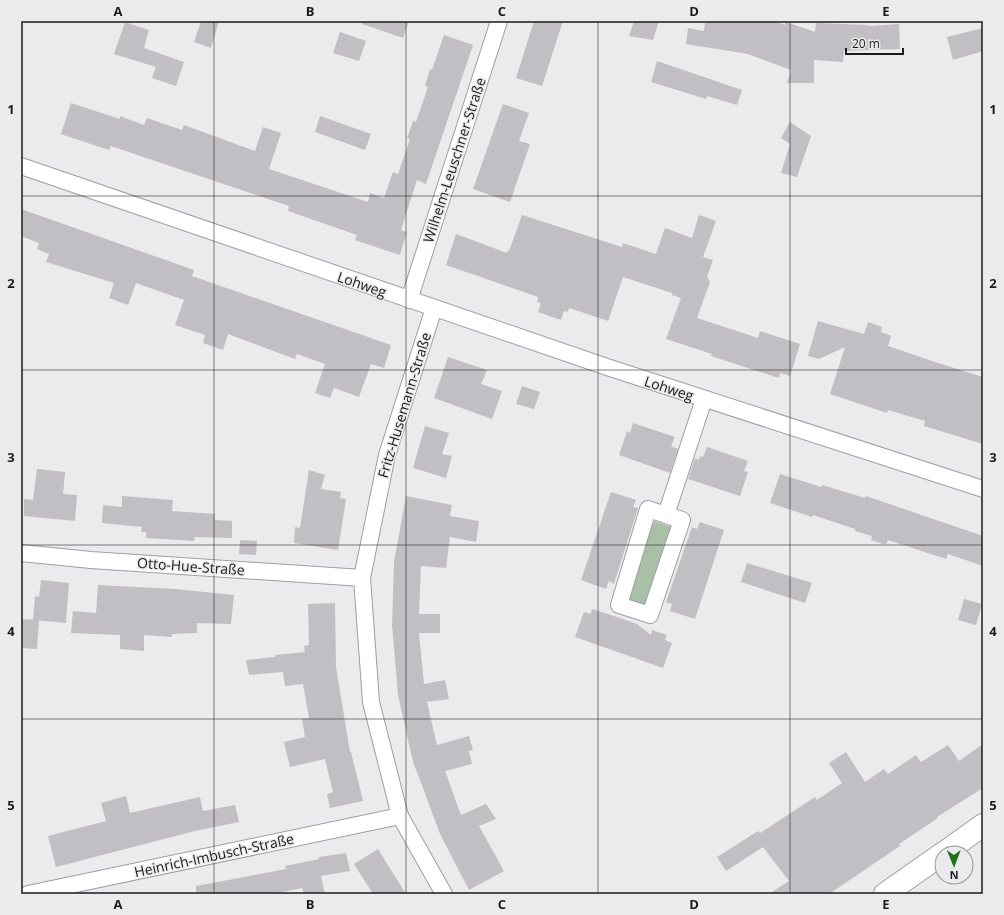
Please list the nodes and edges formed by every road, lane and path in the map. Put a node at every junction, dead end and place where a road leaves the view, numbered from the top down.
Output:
1 (498, 21) edge
2 (21, 166) edge
3 (409, 300) junction
4 (434, 308) junction
5 (704, 399) junction
6 (983, 489) edge
7 (666, 515) junction
8 (21, 553) edge
9 (362, 578) junction
10 (400, 816) junction
11 (983, 825) edge
12 (955, 845) edge
13 (934, 860) edge
14 (28, 894) edge
15 (444, 894) edge
16 (885, 894) edge

1 - 3 street, Wilhelm-Leuschner-Straße
2 - 3 street, Lohweg
3 - 4 street, Lohweg
4 - 5 street, Lohweg
4 - 9 street, Fritz-Husemann-Straße
5 - 6 street, Lohweg
5 - 7 street, Lohweg
7 - 7 street
8 - 9 street, Otto-Hue-Straße
9 - 10 street, Fritz-Husemann-Straße
10 - 14 street, Heinrich-Imbusch-Straße
10 - 15 street, Fritz-Husemann-Straße
11 - 12 main road
13 - 16 main road

